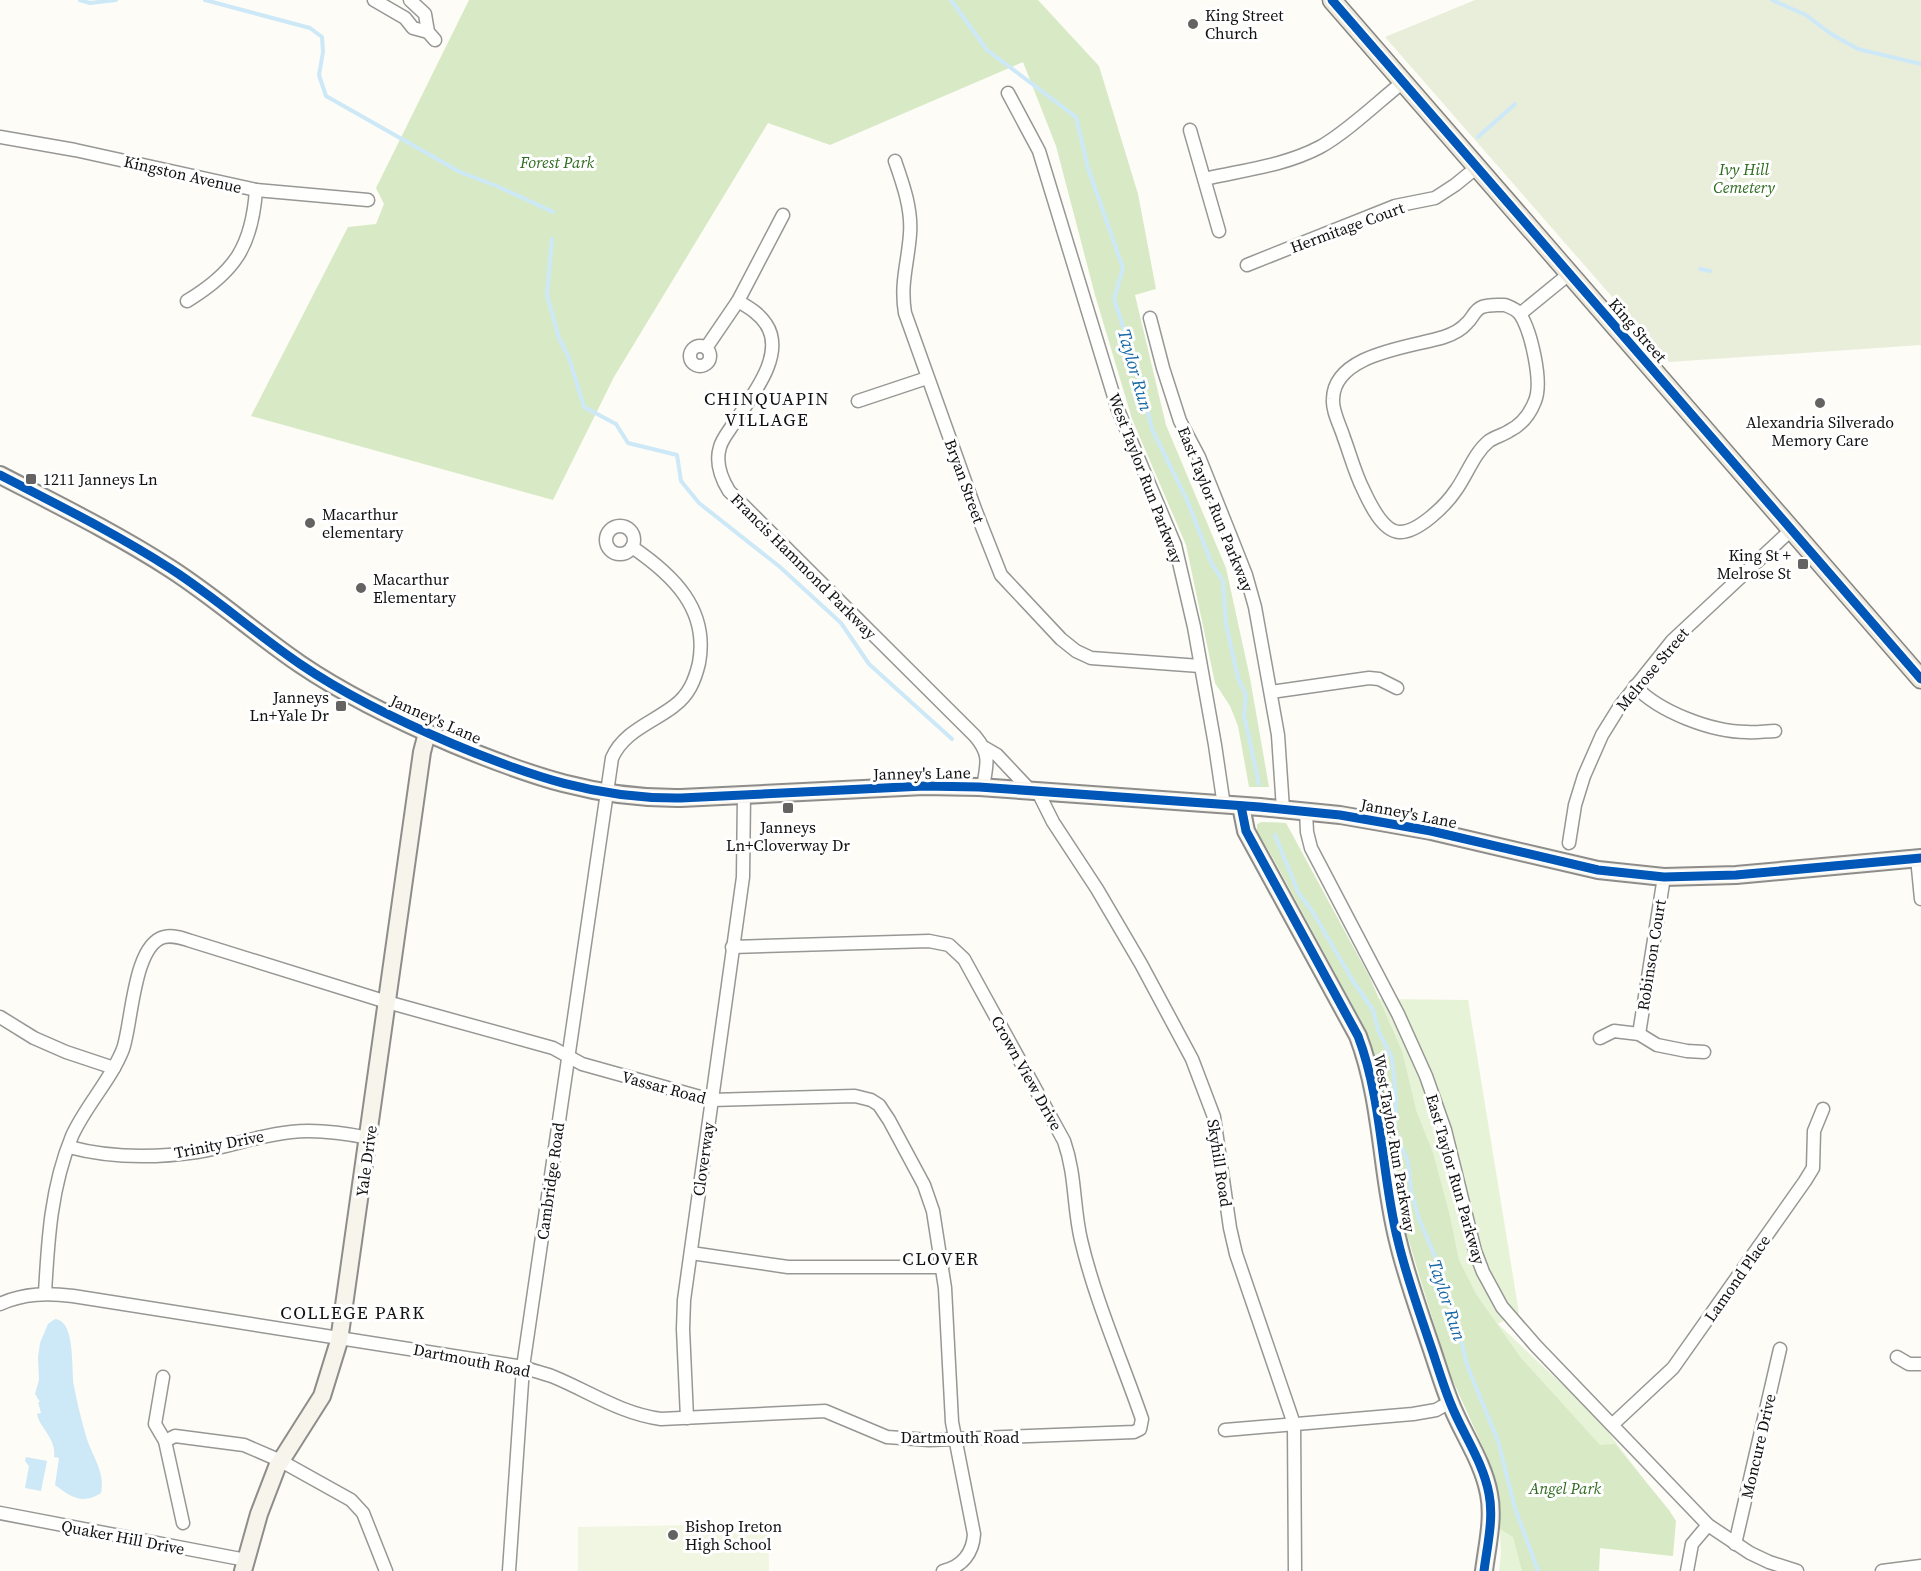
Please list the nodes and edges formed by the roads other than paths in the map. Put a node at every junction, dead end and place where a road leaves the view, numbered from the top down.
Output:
1 (374, 0) edge
2 (410, 0) edge
3 (1332, 0) edge
4 (1403, 82) junction
5 (1008, 93) dead end
6 (1190, 130) dead end
7 (0, 137) edge
8 (895, 161) dead end
9 (1476, 168) junction
10 (1205, 178) junction
11 (256, 190) junction
12 (368, 200) dead end
13 (783, 215) dead end
14 (1219, 231) dead end
15 (1246, 265) dead end
16 (1569, 274) junction
17 (738, 300) junction
18 (187, 302) dead end
19 (1520, 314) junction
20 (1150, 318) dead end
21 (706, 348) dead end
22 (927, 378) junction
23 (858, 401) dead end
24 (0, 475) edge
25 (1791, 530) junction
26 (632, 547) dead end
27 (1200, 666) junction
28 (1921, 679) edge
29 (1635, 687) junction
30 (1397, 688) dead end
31 (1271, 692) junction
32 (1775, 730) dead end
33 (427, 733) junction
34 (985, 748) junction
35 (983, 787) junction
36 (1034, 790) junction
37 (606, 793) junction
38 (744, 794) junction
39 (1224, 806) junction
40 (1241, 806) junction
41 (1283, 809) junction
42 (1306, 812) junction
43 (1569, 843) dead end
44 (1919, 858) edge
45 (1664, 877) junction
46 (1921, 898) edge
47 (732, 947) junction
48 (387, 1002) junction
49 (0, 1017) edge
50 (1639, 1034) junction
51 (1600, 1038) dead end
52 (1704, 1052) dead end
53 (569, 1057) junction
54 (114, 1068) junction
55 (711, 1100) junction
56 (1822, 1109) dead end
57 (369, 1138) junction
58 (69, 1147) junction
59 (691, 1253) junction
60 (942, 1267) junction
61 (45, 1293) junction
62 (0, 1304) edge
63 (340, 1337) junction
64 (1780, 1349) dead end
65 (1897, 1357) dead end
66 (1921, 1364) edge
67 (523, 1367) junction
68 (163, 1377) dead end
69 (1450, 1402) junction
70 (687, 1418) junction
71 (1142, 1419) joint
72 (1294, 1424) junction
73 (1612, 1425) junction
74 (1225, 1430) dead end
75 (955, 1439) junction
76 (165, 1441) junction
77 (281, 1461) junction
78 (0, 1513) edge
79 (183, 1523) dead end
80 (1708, 1525) junction
81 (1735, 1544) junction
82 (245, 1566) edge
83 (1921, 1566) edge
84 (386, 1571) edge
85 (509, 1571) edge
86 (943, 1571) edge
87 (1295, 1571) edge
88 (1484, 1571) edge
89 (1687, 1571) edge
90 (1797, 1571) edge
91 (1882, 1571) edge

1 - 2 street
3 - 4 main road, King Street
4 - 9 main road, King Street
4 - 10 street
5 - 27 street, West Taylor Run Parkway
6 - 10 street
7 - 11 street, Kingston Avenue
8 - 22 street, Bryan Street
9 - 15 street, Hermitage Court
9 - 16 main road, King Street
10 - 14 street
11 - 12 street, Kingston Avenue
11 - 18 street
13 - 17 street
16 - 19 street
16 - 25 main road, King Street
17 - 21 street
17 - 34 street, Francis Hammond Parkway
19 - 19 street
20 - 31 street, East Taylor Run Parkway
22 - 23 street
22 - 27 street, Bryan Street
24 - 33 main road, Janney's Lane
25 - 28 main road, King Street
25 - 29 street, Melrose Street
26 - 37 street, Cambridge Road
27 - 39 street, West Taylor Run Parkway
29 - 32 street
29 - 43 street, Melrose Street
30 - 31 street
31 - 41 street, East Taylor Run Parkway
33 - 37 main road, Janney's Lane
33 - 48 main road, Yale Drive
34 - 35 street
34 - 36 street, Francis Hammond Parkway
35 - 36 main road, Janney's Lane
35 - 38 main road, Janney's Lane
36 - 39 main road, Janney's Lane
36 - 72 street, Skyhill Road
37 - 38 main road, Janney's Lane
37 - 53 street, Cambridge Road
38 - 47 street, Cloverway
39 - 40 main road, Janney's Lane
40 - 41 main road, Janney's Lane
40 - 69 main road, West Taylor Run Parkway
41 - 42 main road, Janney's Lane
42 - 45 main road, Janney's Lane
42 - 73 street, East Taylor Run Parkway
44 - 45 main road, Janney's Lane
44 - 46 street
45 - 50 street, Robinson Court
47 - 55 street, Cloverway
47 - 71 street, Crown View Drive
48 - 53 street, Vassar Road
48 - 54 street, Vassar Road
48 - 57 main road, Yale Drive
49 - 54 street
50 - 51 street, Robinson Court
50 - 52 street, Robinson Court
53 - 55 street, Vassar Road
53 - 67 street, Cambridge Road
54 - 58 street
55 - 59 street, Cloverway
55 - 60 street, Vassar Road
56 - 73 street, Lamond Place
57 - 58 street, Trinity Drive
57 - 63 main road, Yale Drive
58 - 61 street
59 - 60 street
59 - 70 street, Cloverway
60 - 75 street, Vassar Road
61 - 62 street, Dartmouth Road
61 - 63 street, Dartmouth Road
63 - 67 street, Dartmouth Road
63 - 77 main road, Yale Drive
64 - 81 street, Moncure Drive
65 - 66 street
67 - 70 street, Dartmouth Road
67 - 85 street, Cambridge Road
68 - 76 street
69 - 72 street
69 - 88 main road, West Taylor Run Parkway
70 - 75 street, Dartmouth Road
71 - 75 street, Dartmouth Road
72 - 74 street
72 - 87 street, Skyhill Road
73 - 80 street, East Taylor Run Parkway
75 - 86 street, Vassar Road
76 - 77 street
76 - 79 street
77 - 82 main road, Yale Drive
77 - 84 street
78 - 82 street, Quaker Hill Drive
80 - 81 street, East Taylor Run Parkway
80 - 89 street
81 - 90 street, East Taylor Run Parkway
83 - 91 street

